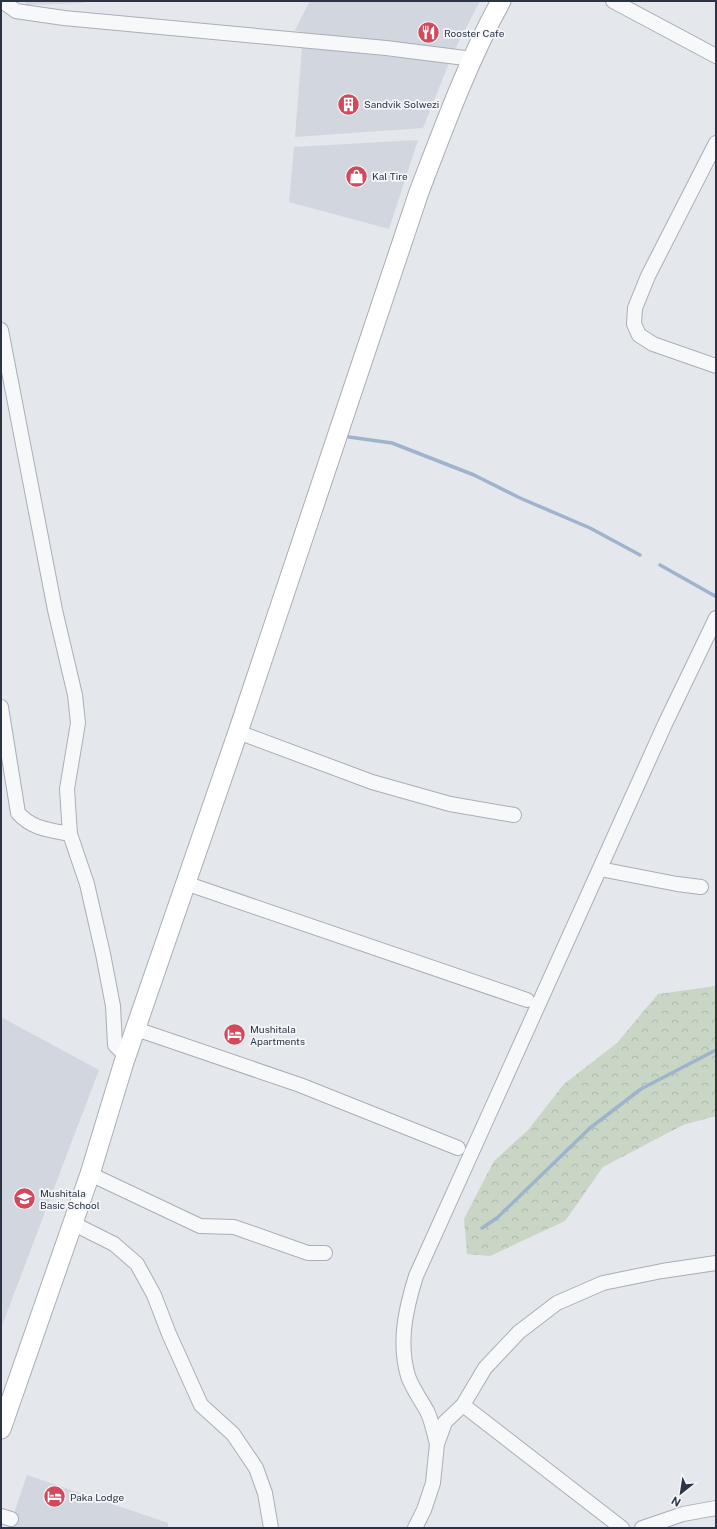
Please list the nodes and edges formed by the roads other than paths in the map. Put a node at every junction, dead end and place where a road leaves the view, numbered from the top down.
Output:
1 (2, 1) edge
2 (501, 1) edge
3 (613, 1) edge
4 (1, 11) edge
5 (16, 11) junction
6 (716, 56) edge
7 (473, 60) junction
8 (716, 142) edge
9 (1, 330) edge
10 (716, 366) edge
11 (716, 618) edge
12 (1, 707) edge
13 (238, 732) junction
14 (514, 815) dead end
15 (70, 834) junction
16 (600, 869) junction
17 (185, 884) junction
18 (701, 886) dead end
19 (527, 1000) dead end
20 (136, 1029) junction
21 (128, 1053) junction
22 (458, 1148) dead end
23 (90, 1174) junction
24 (72, 1223) junction
25 (325, 1253) dead end
26 (716, 1263) edge
27 (463, 1405) junction
28 (1, 1429) edge
29 (437, 1444) junction
30 (716, 1508) edge
31 (271, 1528) edge
32 (415, 1528) edge
33 (622, 1528) edge
34 (642, 1528) edge

1 - 5 street
2 - 7 main road
3 - 6 street
4 - 5 street
5 - 7 street
7 - 13 main road
8 - 10 street
9 - 15 street
11 - 16 street
12 - 15 street
13 - 14 street
13 - 17 main road
15 - 21 street
16 - 18 street
16 - 29 street
17 - 19 street
17 - 20 main road
20 - 21 main road
20 - 22 street
21 - 23 main road
23 - 24 main road
23 - 25 street
24 - 28 main road
24 - 31 street
26 - 27 street
27 - 29 street
27 - 33 street
29 - 32 street
30 - 34 street

